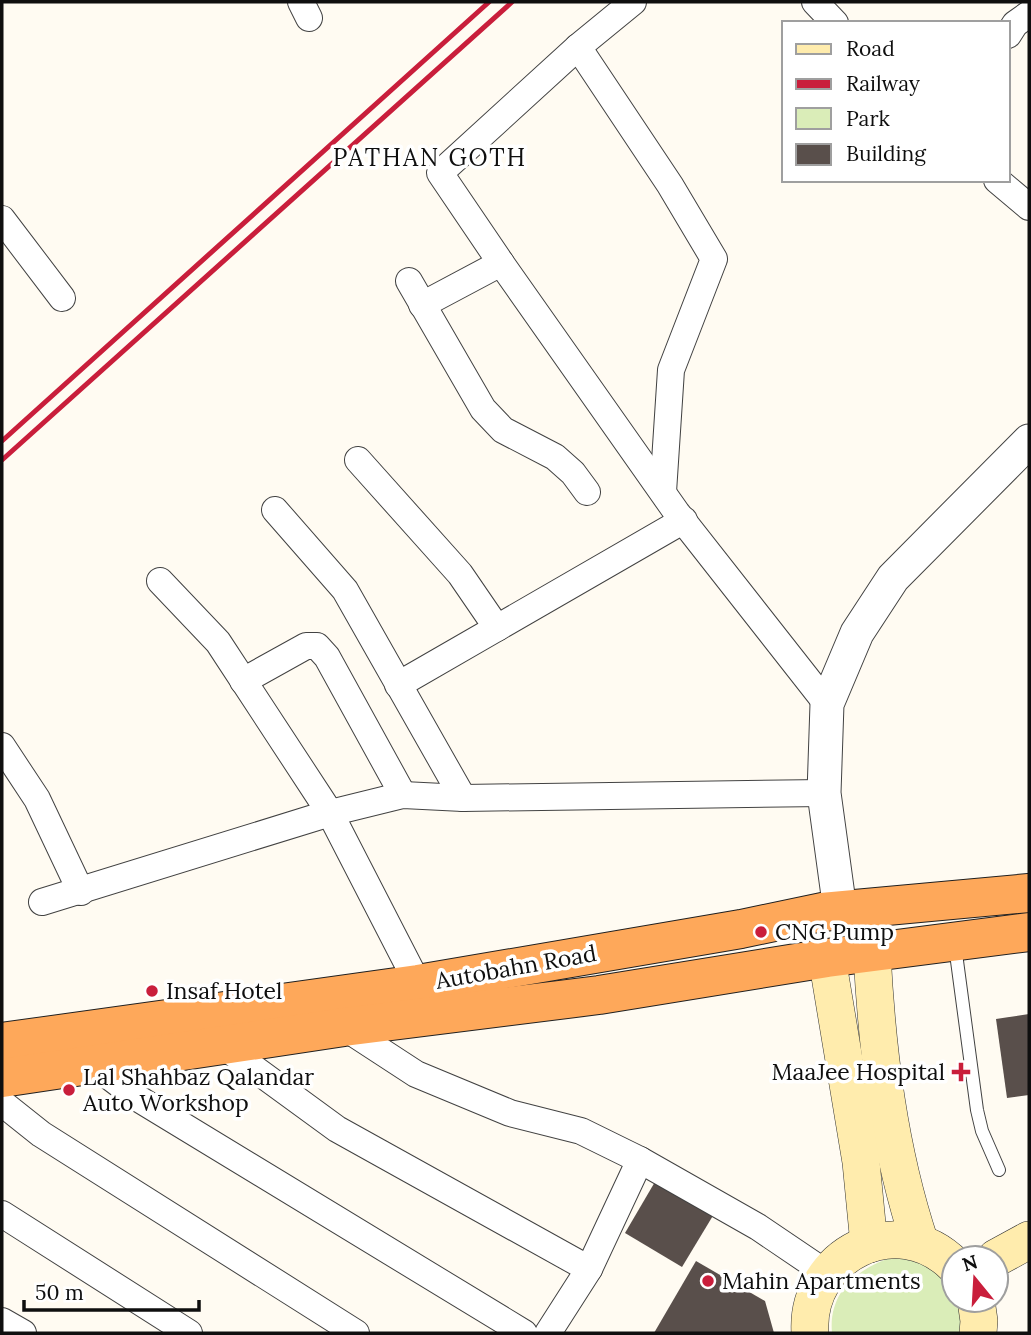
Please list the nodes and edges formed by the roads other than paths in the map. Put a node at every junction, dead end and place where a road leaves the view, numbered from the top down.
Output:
1 (633, 2) edge
2 (815, 2) edge
3 (1029, 14) edge
4 (833, 21) edge
5 (1010, 32) edge
6 (578, 47) junction
7 (999, 182) edge
8 (1029, 207) edge
9 (2, 219) edge
10 (501, 263) junction
11 (409, 281) dead end
12 (62, 298) dead end
13 (422, 305) junction
14 (1029, 441) edge
15 (358, 460) dead end
16 (587, 492) dead end
17 (663, 492) junction
18 (275, 510) dead end
19 (684, 520) junction
20 (160, 582) dead end
21 (497, 628) junction
22 (243, 681) junction
23 (398, 685) junction
24 (827, 704) junction
25 (2, 746) edge
26 (824, 793) junction
27 (403, 795) junction
28 (463, 798) junction
29 (330, 813) junction
30 (81, 892) junction
31 (1029, 892) edge
32 (42, 902) dead end
33 (840, 909) junction
34 (1029, 932) edge
35 (954, 942) junction
36 (872, 953) junction
37 (827, 958) junction
38 (418, 984) junction
39 (344, 1027) junction
40 (2, 1042) edge
41 (222, 1045) junction
42 (94, 1065) junction
43 (2, 1078) edge
44 (2, 1103) edge
45 (640, 1160) junction
46 (999, 1170) dead end
47 (2, 1214) edge
48 (1029, 1240) edge
49 (920, 1243) junction
50 (869, 1244) junction
51 (1010, 1250) edge
52 (940, 1253) edge
53 (589, 1269) junction
54 (826, 1273) junction
55 (978, 1314) edge
56 (2, 1321) edge
57 (23, 1333) edge
58 (189, 1333) edge
59 (356, 1333) edge
60 (524, 1333) edge
61 (548, 1333) edge
62 (810, 1333) edge
63 (978, 1333) edge

1 - 6 street
2 - 4 street
3 - 5 street
6 - 10 street
6 - 17 street
7 - 8 street
9 - 12 street
10 - 13 street
10 - 17 street
11 - 13 street
13 - 16 street
14 - 24 street
15 - 21 street
17 - 19 street
18 - 23 street
19 - 21 street
19 - 24 street
20 - 22 street
21 - 23 street
22 - 27 street
22 - 29 street
23 - 28 street
24 - 26 street
25 - 30 street
26 - 28 street
26 - 33 street
27 - 28 street
27 - 29 street
29 - 30 street
29 - 38 street
30 - 32 street
31 - 33 highway, Autobahn Road
33 - 38 highway, Autobahn Road
34 - 35 highway, Autobahn Road
35 - 36 highway, Autobahn Road
35 - 46 lane
36 - 37 highway, Autobahn Road
36 - 49 main road
37 - 39 highway, Autobahn Road
37 - 50 main road
38 - 40 highway, Autobahn Road
39 - 41 highway, Autobahn Road
39 - 45 street
41 - 42 highway, Autobahn Road
41 - 53 street
42 - 43 highway, Autobahn Road
42 - 60 street
44 - 59 street
45 - 53 street
45 - 54 street
47 - 58 street
48 - 51 main road
49 - 50 main road
49 - 52 main road
50 - 54 main road
53 - 61 street
54 - 62 main road
55 - 63 main road
56 - 57 street

